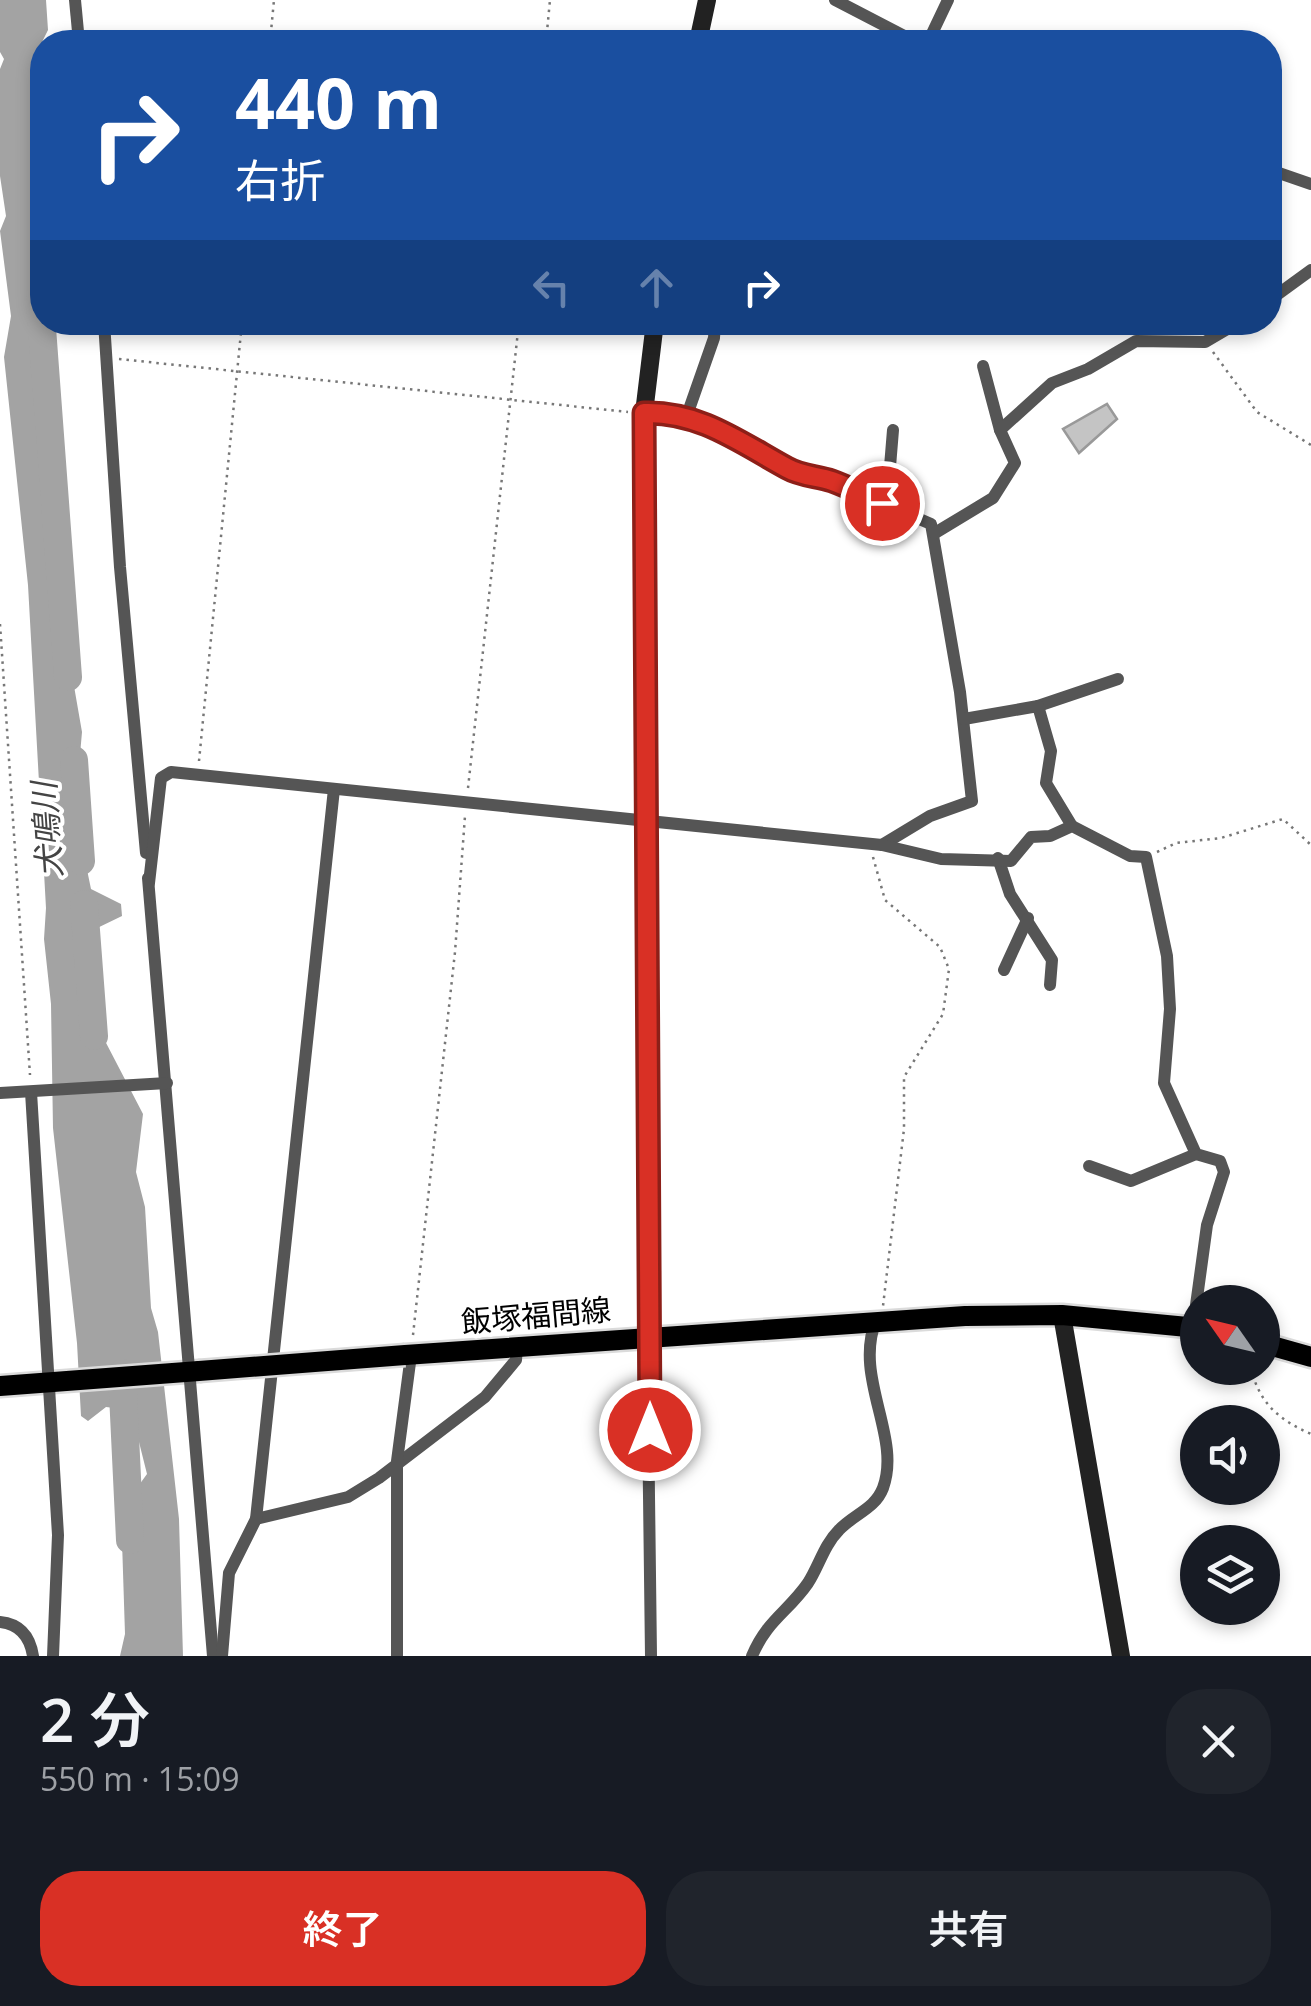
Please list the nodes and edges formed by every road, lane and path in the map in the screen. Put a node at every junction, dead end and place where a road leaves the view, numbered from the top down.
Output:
1 (75, 0) edge
2 (274, 0) edge
3 (550, 0) edge
4 (708, 0) edge
5 (834, 0) edge
6 (948, 0) edge
7 (78, 30) edge
8 (271, 30) edge
9 (547, 30) edge
10 (701, 30) edge
11 (893, 30) edge
12 (934, 30) edge
13 (1282, 174) edge
14 (1311, 184) edge
15 (1311, 270) edge
16 (1282, 291) edge
17 (105, 335) edge
18 (240, 335) edge
19 (517, 335) edge
20 (653, 335) edge
21 (714, 335) edge
22 (1217, 335) edge
23 (1205, 342) junction
24 (107, 358) junction
25 (983, 366) dead end
26 (236, 372) junction
27 (511, 402) junction
28 (644, 413) junction
29 (686, 418) junction
30 (893, 430) dead end
31 (1000, 430) junction
32 (1311, 446) edge
33 (882, 503) junction
34 (935, 533) junction
35 (0, 624) edge
36 (1118, 679) dead end
37 (1038, 706) junction
38 (964, 719) junction
39 (198, 772) junction
40 (334, 789) junction
41 (466, 802) junction
42 (645, 821) junction
43 (1072, 826) junction
44 (876, 845) junction
45 (1311, 846) edge
46 (1146, 856) junction
47 (998, 858) junction
48 (148, 883) junction
49 (1028, 918) junction
50 (1004, 970) dead end
51 (1050, 985) dead end
52 (167, 1082) junction
53 (31, 1092) junction
54 (0, 1093) edge
55 (1196, 1154) junction
56 (1088, 1166) dead end
57 (1201, 1285) edge
58 (1062, 1315) junction
59 (876, 1320) junction
60 (1180, 1326) edge
61 (647, 1336) junction
62 (517, 1346) junction
63 (1280, 1349) edge
64 (408, 1355) junction
65 (1311, 1357) edge
66 (191, 1372) junction
67 (52, 1382) junction
68 (1258, 1385) edge
69 (0, 1386) edge
70 (1311, 1434) edge
71 (397, 1461) junction
72 (256, 1519) junction
73 (0, 1622) edge
74 (651, 1652) edge
75 (33, 1656) edge
76 (54, 1656) edge
77 (212, 1656) edge
78 (222, 1656) edge
79 (397, 1656) edge
80 (666, 1656) edge
81 (752, 1656) edge
82 (1121, 1656) edge

1 - 7 street
2 - 8 path
3 - 9 path
4 - 10 street
5 - 11 street
6 - 12 street
13 - 14 street
15 - 16 street
17 - 24 street
18 - 26 path
19 - 27 path
20 - 28 street
21 - 29 street
22 - 23 street
23 - 31 street
23 - 32 path
24 - 26 path
24 - 48 street
25 - 31 street
26 - 27 path
26 - 39 path
27 - 28 path
27 - 41 path
28 - 29 street
28 - 42 street
29 - 33 street
30 - 33 street
31 - 34 street
33 - 34 street
34 - 38 street
35 - 53 path
36 - 37 street
37 - 38 street
37 - 43 street
38 - 44 street
39 - 40 street
39 - 48 street
40 - 41 street
40 - 72 street
41 - 42 street
41 - 64 path
42 - 44 street
42 - 61 street
43 - 46 street
43 - 47 street
44 - 47 street
44 - 59 path
45 - 46 path
46 - 55 street
47 - 49 street
48 - 52 street
49 - 50 street
49 - 51 street
52 - 53 street
52 - 66 street
53 - 54 street
53 - 67 street
55 - 56 street
55 - 57 street
58 - 59 main road, 飯塚福間線
58 - 60 main road, 飯塚福間線
58 - 82 street
59 - 61 main road, 飯塚福間線
59 - 81 street
61 - 62 main road, 飯塚福間線
61 - 74 street
62 - 64 main road, 飯塚福間線
62 - 71 street
63 - 65 main road
64 - 66 main road, 飯塚福間線, bridge
64 - 71 street
66 - 67 main road, 飯塚福間線
66 - 77 street
67 - 69 main road, 飯塚福間線
67 - 76 street
68 - 70 path
71 - 72 street
71 - 79 street
72 - 78 street
73 - 75 street
74 - 80 street

